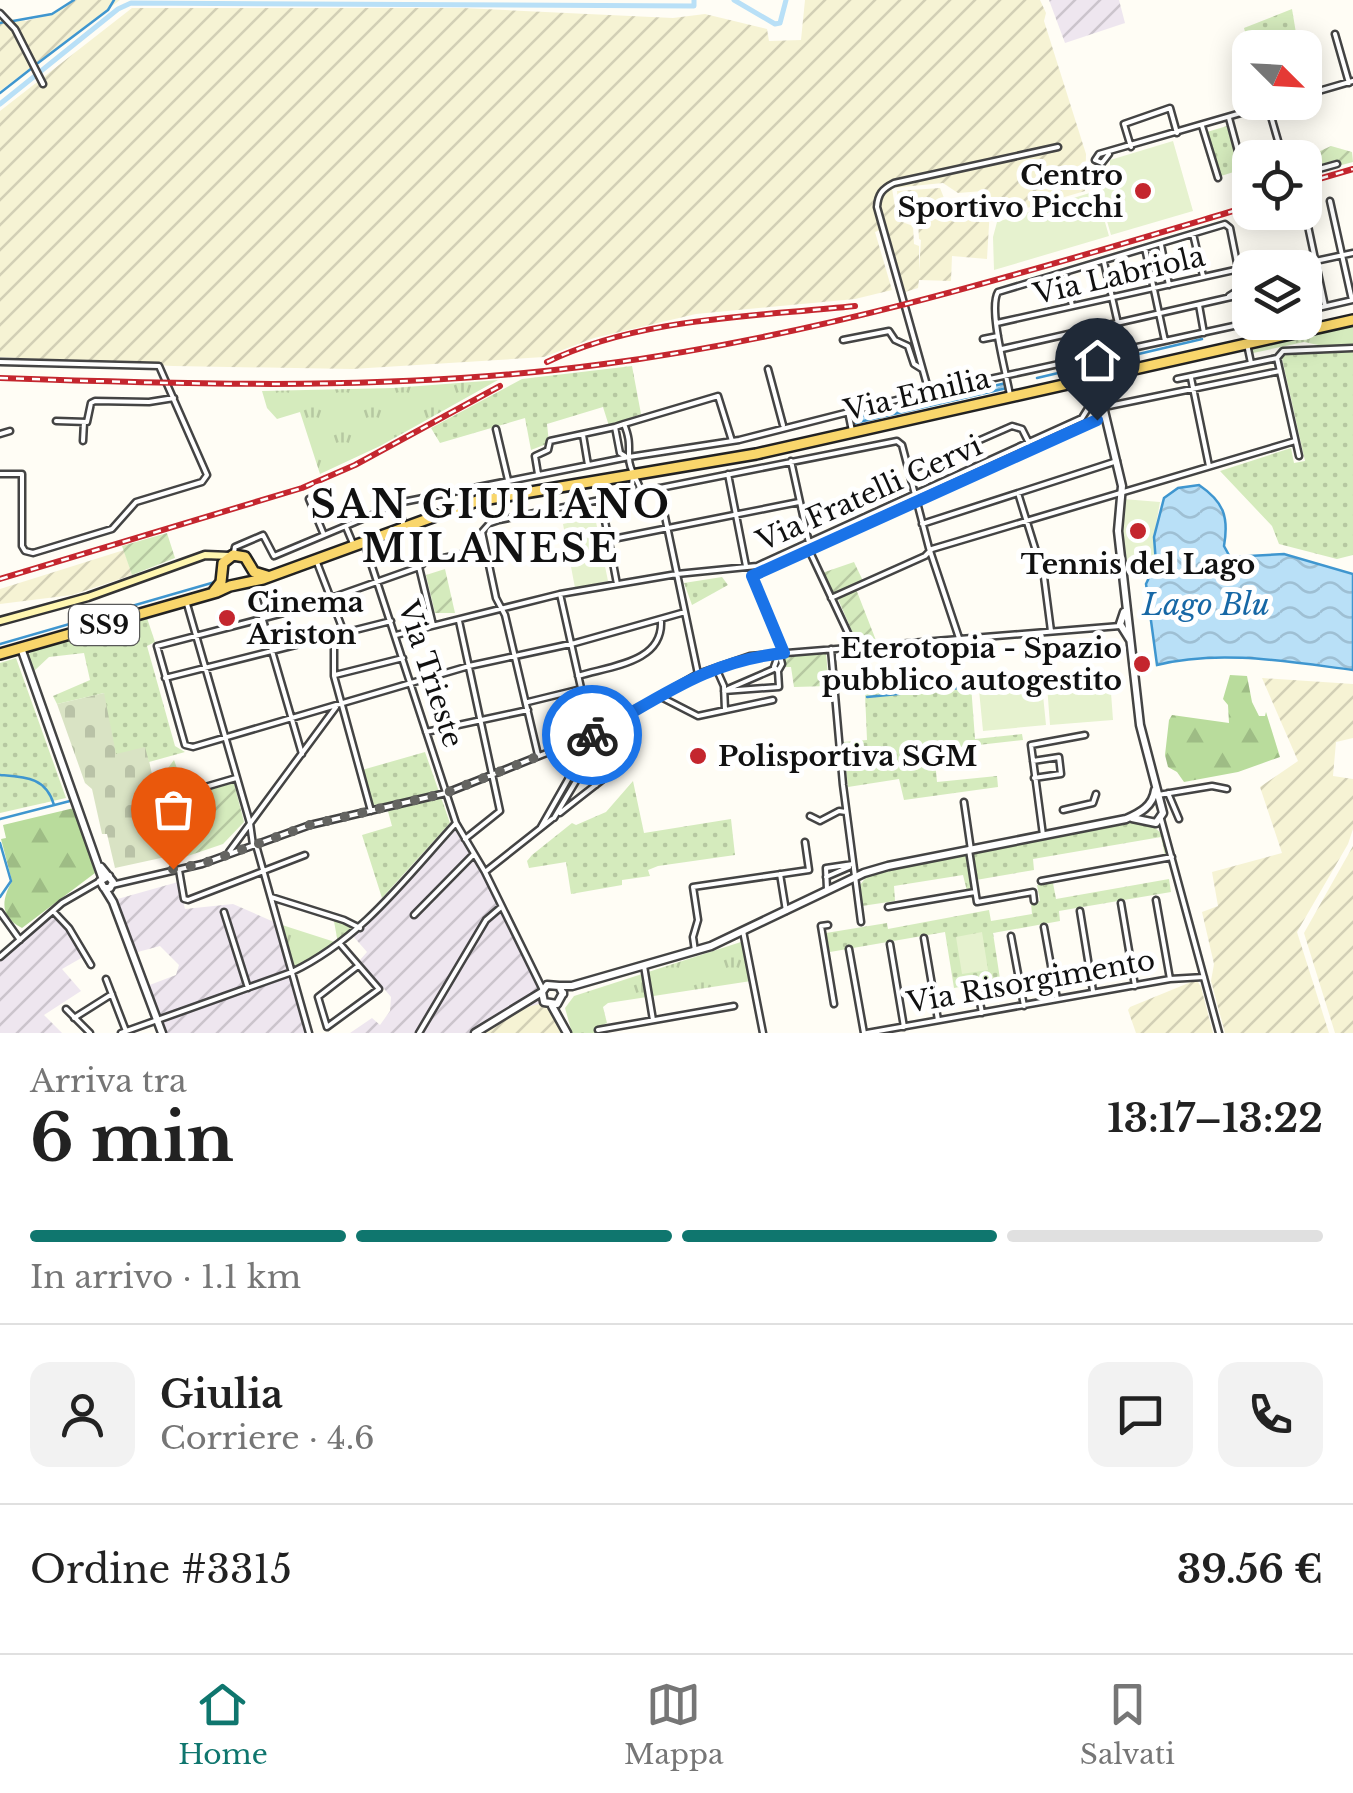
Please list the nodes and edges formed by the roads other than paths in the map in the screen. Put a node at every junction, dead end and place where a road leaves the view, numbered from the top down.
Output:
1 (0, 13) edge
2 (1335, 34) dead end
3 (1351, 82) edge
4 (43, 84) dead end
5 (1322, 90) edge
6 (1232, 117) edge
7 (1229, 118) junction
8 (1202, 126) junction
9 (1178, 133) junction
10 (1234, 140) edge
11 (1058, 146) dead end
12 (1131, 147) junction
13 (1110, 153) dead end
14 (1337, 164) dead end
15 (1322, 168) edge
16 (1218, 178) dead end
17 (1330, 201) dead end
18 (1193, 234) junction
19 (1160, 244) junction
20 (1145, 248) junction
21 (1234, 250) edge
22 (1353, 252) edge
23 (1342, 255) junction
24 (1322, 259) edge
25 (1104, 260) junction
26 (1232, 269) edge
27 (1065, 272) junction
28 (1202, 276) junction
29 (1168, 285) junction
30 (1154, 288) junction
31 (1232, 292) edge
32 (1112, 297) junction
33 (1232, 297) edge
34 (1322, 297) edge
35 (1225, 298) junction
36 (1352, 300) edge
37 (1199, 305) junction
38 (1072, 306) junction
39 (1324, 306) joint
40 (1159, 314) junction
41 (1353, 320) edge
42 (997, 323) junction
43 (1118, 323) junction
44 (1232, 327) edge
45 (1079, 332) junction
46 (1204, 333) junction
47 (999, 336) junction
48 (983, 339) dead end
49 (844, 340) dead end
50 (1165, 341) junction
51 (1247, 343) junction
52 (1353, 348) edge
53 (1002, 349) junction
54 (1124, 350) junction
55 (1085, 358) junction
56 (1277, 358) junction
57 (0, 362) edge
58 (1251, 363) junction
59 (768, 369) dead end
60 (922, 369) junction
61 (1280, 371) junction
62 (1007, 375) junction
63 (1096, 376) junction
64 (1191, 376) junction
65 (1176, 380) dead end
66 (1193, 389) junction
67 (1099, 390) junction
68 (929, 392) junction
69 (1010, 395) junction
70 (175, 398) junction
71 (1104, 411) junction
72 (848, 413) junction
73 (1087, 413) junction
74 (56, 421) dead end
75 (84, 422) junction
76 (624, 424) junction
77 (783, 425) dead end
78 (615, 427) junction
79 (10, 430) dead end
80 (496, 430) dead end
81 (853, 432) junction
82 (0, 434) edge
83 (583, 435) junction
84 (83, 441) dead end
85 (732, 441) junction
86 (1028, 442) junction
87 (1296, 442) junction
88 (856, 447) junction
89 (1032, 449) junction
90 (629, 456) junction
91 (1299, 456) dead end
92 (791, 461) junction
93 (1117, 461) junction
94 (588, 464) junction
95 (1209, 466) junction
96 (909, 471) junction
97 (0, 474) edge
98 (538, 474) junction
99 (728, 474) junction
100 (633, 476) junction
101 (508, 480) junction
102 (499, 482) junction
103 (486, 486) junction
104 (659, 488) junction
105 (1122, 491) junction
106 (641, 492) junction
107 (1018, 493) junction
108 (631, 494) junction
109 (915, 494) junction
110 (502, 496) junction
111 (489, 498) junction
112 (309, 499) dead end
113 (600, 500) junction
114 (799, 502) junction
115 (917, 502) junction
116 (398, 507) junction
117 (736, 515) junction
118 (1027, 521) junction
119 (922, 524) junction
120 (404, 527) junction
121 (668, 528) junction
122 (347, 529) junction
123 (324, 535) junction
124 (250, 540) junction
125 (608, 540) junction
126 (364, 542) junction
127 (809, 542) junction
128 (354, 546) junction
129 (486, 550) junction
130 (810, 550) junction
131 (932, 550) junction
132 (230, 556) junction
133 (197, 558) junction
134 (316, 560) junction
135 (252, 566) junction
136 (419, 567) junction
137 (749, 567) junction
138 (222, 572) junction
139 (678, 574) junction
140 (270, 576) junction
141 (752, 576) junction
142 (378, 582) junction
143 (238, 585) junction
144 (617, 586) junction
145 (208, 594) junction
146 (560, 594) junction
147 (256, 596) dead end
148 (831, 598) junction
149 (330, 599) junction
150 (186, 601) junction
151 (502, 610) junction
152 (685, 612) junction
153 (264, 618) junction
154 (662, 620) junction
155 (0, 621) edge
156 (391, 621) junction
157 (459, 621) junction
158 (1122, 624) junction
159 (434, 627) junction
160 (344, 632) junction
161 (1051, 632) junction
162 (197, 635) junction
163 (334, 635) junction
164 (396, 635) junction
165 (959, 638) junction
166 (570, 644) junction
167 (21, 648) junction
168 (855, 648) junction
169 (831, 649) junction
170 (273, 650) junction
171 (0, 654) edge
172 (781, 654) junction
173 (514, 656) junction
174 (403, 658) junction
175 (469, 666) junction
176 (205, 667) junction
177 (716, 668) junction
178 (776, 670) junction
179 (698, 674) junction
180 (334, 676) junction
181 (578, 676) junction
182 (165, 678) junction
183 (411, 684) junction
184 (581, 689) junction
185 (724, 691) junction
186 (659, 696) junction
187 (773, 700) dead end
188 (526, 702) junction
189 (340, 704) junction
190 (528, 710) junction
191 (726, 710) junction
192 (292, 718) junction
193 (481, 720) junction
194 (426, 732) junction
195 (592, 735) junction
196 (1085, 735) dead end
197 (226, 738) junction
198 (302, 754) junction
199 (538, 755) junction
200 (1032, 762) junction
201 (493, 774) junction
202 (237, 778) junction
203 (1034, 778) junction
204 (596, 785) junction
205 (1227, 789) dead end
206 (188, 792) dead end
207 (446, 793) junction
208 (1156, 793) junction
209 (1168, 793) junction
210 (1096, 794) dead end
211 (964, 802) dead end
212 (1151, 807) junction
213 (372, 810) junction
214 (1063, 810) dead end
215 (847, 812) junction
216 (810, 816) dead end
217 (554, 818) junction
218 (1126, 819) junction
219 (1179, 819) dead end
220 (1146, 820) junction
221 (1158, 821) junction
222 (250, 823) junction
223 (456, 824) junction
224 (245, 830) junction
225 (539, 830) junction
226 (1042, 835) junction
227 (465, 839) junction
228 (253, 842) junction
229 (805, 842) dead end
230 (970, 850) junction
231 (474, 853) junction
232 (228, 854) junction
233 (305, 854) dead end
234 (1172, 856) junction
235 (854, 864) junction
236 (180, 869) junction
237 (264, 871) junction
238 (486, 872) junction
239 (780, 874) junction
240 (824, 878) junction
241 (855, 880) junction
242 (1041, 880) dead end
243 (107, 883) junction
244 (829, 891) junction
245 (975, 892) junction
246 (271, 897) junction
247 (1156, 900) dead end
248 (1034, 902) dead end
249 (1121, 903) dead end
250 (888, 906) dead end
251 (501, 907) junction
252 (53, 911) junction
253 (786, 911) junction
254 (0, 912) edge
255 (224, 912) dead end
256 (1080, 912) dead end
257 (414, 915) dead end
258 (493, 917) junction
259 (506, 917) junction
260 (861, 922) dead end
261 (828, 925) dead end
262 (1044, 927) dead end
263 (360, 928) junction
264 (743, 931) junction
265 (1012, 936) dead end
266 (924, 938) dead end
267 (20, 940) junction
268 (890, 944) dead end
269 (341, 945) junction
270 (850, 949) dead end
271 (695, 950) junction
272 (0, 957) edge
273 (91, 966) dead end
274 (358, 966) junction
275 (644, 966) junction
276 (1201, 966) junction
277 (292, 972) junction
278 (1193, 976) junction
279 (1204, 976) junction
280 (1170, 979) junction
281 (106, 980) dead end
282 (977, 986) dead end
283 (1135, 986) junction
284 (248, 988) junction
285 (545, 989) junction
286 (561, 990) junction
287 (1093, 992) junction
288 (112, 994) junction
289 (1058, 999) junction
290 (551, 1003) junction
291 (834, 1004) dead end
292 (734, 1006) dead end
293 (1024, 1006) junction
294 (66, 1008) dead end
295 (514, 1008) junction
296 (982, 1013) junction
297 (74, 1018) junction
298 (157, 1020) junction
299 (653, 1020) junction
300 (938, 1020) junction
301 (904, 1026) junction
302 (598, 1030) dead end
303 (124, 1032) edge
304 (90, 1033) edge
305 (162, 1033) edge
306 (309, 1033) edge
307 (419, 1033) edge
308 (475, 1033) edge
309 (567, 1033) edge
310 (763, 1033) edge
311 (865, 1033) edge
312 (1218, 1033) edge

1 - 4 street
2 - 3 street
3 - 5 street
6 - 7 street
7 - 8 street
7 - 10 street
8 - 9 street
8 - 16 street
9 - 12 street
9 - 12 street
11 - 60 street
12 - 13 street
14 - 15 street
17 - 23 street
18 - 19 street
18 - 21 street
18 - 28 street
19 - 20 street
19 - 29 street
20 - 25 street
20 - 30 street
22 - 23 street
23 - 24 street
23 - 36 street
25 - 27 street
25 - 32 street
26 - 28 street, Via Labriola
27 - 38 street
27 - 42 street
28 - 29 street, Via Labriola
29 - 30 street, Via Labriola
30 - 32 street, Via Labriola
30 - 40 street
31 - 35 street
32 - 38 street, Via Labriola
32 - 43 street
33 - 35 street
34 - 39 street
35 - 37 street
36 - 39 street
37 - 40 street
37 - 46 street
38 - 42 street, Via Labriola
40 - 43 street
40 - 50 street
41 - 51 main road, Via Emilia
42 - 47 street
43 - 45 street
43 - 54 street
44 - 46 street
45 - 53 street
45 - 55 street
46 - 50 street
47 - 48 street
47 - 53 street
49 - 60 street
50 - 54 street
51 - 58 street
51 - 63 main road, Via Emilia
52 - 56 street
53 - 62 street
54 - 55 street
55 - 62 street
56 - 58 street
56 - 61 street
57 - 70 street
58 - 64 street
59 - 77 street
60 - 68 street
61 - 66 street
61 - 87 street
62 - 68 street
62 - 69 street
63 - 67 street
63 - 69 main road, Via Emilia
64 - 65 street
64 - 66 street
66 - 71 street
66 - 95 street
67 - 71 street
67 - 73 street
68 - 72 street
69 - 81 main road, Via Emilia
70 - 75 street
70 - 97 street
71 - 73 street, Via Fratelli Cervi
71 - 89 street, Via Fratelli Cervi
71 - 93 street
72 - 81 street
72 - 85 street
73 - 86 street, Via Fratelli Cervi
74 - 75 street
75 - 84 street
76 - 78 street
76 - 85 street
76 - 90 street
78 - 83 street
78 - 90 street
79 - 82 street
80 - 101 street
81 - 88 street
81 - 88 street
81 - 100 main road, Via Emilia
83 - 94 street
83 - 98 street
85 - 90 street
86 - 89 street
86 - 96 street
86 - 109 street, Via Fratelli Cervi
87 - 91 street
87 - 95 street
88 - 92 street
88 - 96 street
89 - 115 street, Via Fratelli Cervi
90 - 94 street
90 - 100 street
92 - 99 street
92 - 114 street
93 - 105 street
93 - 107 street
94 - 98 street
95 - 105 street
96 - 109 street
98 - 101 street
99 - 104 street
99 - 117 street
100 - 106 street
100 - 108 street
100 - 110 main road, Via Emilia
101 - 102 street
102 - 103 street
102 - 110 street
103 - 111 street
103 - 116 street
104 - 106 street
104 - 121 street
105 - 118 street
105 - 158 street
106 - 108 street
107 - 118 street
107 - 119 street
108 - 113 street
109 - 115 street
109 - 127 street, Via Fratelli Cervi
110 - 111 main road, Via Emilia
111 - 120 main road, Via Emilia
112 - 123 street
113 - 125 street
113 - 129 street
114 - 117 street
114 - 127 street
115 - 119 street
115 - 130 street, Via Fratelli Cervi
116 - 120 street
116 - 122 street
117 - 121 street
117 - 137 street
118 - 131 street
118 - 161 street
119 - 131 street
120 - 126 main road, Via Emilia
121 - 125 street
121 - 139 street
122 - 123 street
122 - 128 street
123 - 124 street
124 - 132 street
124 - 135 street
125 - 144 street
126 - 128 main road, Via Emilia
126 - 142 street, Via Trieste
127 - 137 street, Via Fratelli Cervi
128 - 134 main road, Via Emilia
129 - 136 street
129 - 151 street
130 - 141 street, Via Fratelli Cervi
130 - 148 street
131 - 148 street
131 - 165 street
132 - 133 main road
132 - 135 main road
132 - 138 main road
133 - 138 main road
133 - 155 main road
134 - 140 main road, Via Emilia
134 - 149 street
135 - 140 main road
135 - 143 main road
136 - 142 street
136 - 159 street
137 - 139 street, Via Fratelli Cervi
137 - 141 street
138 - 143 main road
138 - 145 main road
139 - 144 street, Via Fratelli Cervi
139 - 152 street
140 - 143 main road, Via Emilia
141 - 172 street, Via Fratelli Cervi
142 - 149 street
142 - 156 street, Via Trieste
143 - 145 main road, SS9
144 - 146 street, Via Fratelli Cervi
145 - 150 main road, SS9
146 - 151 street, Via Fratelli Cervi
146 - 166 street
147 - 153 street
148 - 168 street
149 - 153 street
149 - 160 street
150 - 162 street
150 - 167 main road, SS9
151 - 157 street, Via Fratelli Cervi
151 - 173 street
152 - 154 street
152 - 179 street
153 - 162 street
153 - 170 street
154 - 166 street
154 - 181 street
156 - 160 street
156 - 164 street, Via Trieste
157 - 159 street, Via Fratelli Cervi
157 - 175 street
158 - 161 street
158 - 208 street
159 - 164 street, Via Fratelli Cervi
160 - 163 street
161 - 165 street
162 - 176 street
162 - 182 street
163 - 170 street
163 - 180 street
164 - 174 street, Via Trieste
165 - 168 street
166 - 173 street
166 - 181 street
167 - 171 main road, SS9
167 - 243 street
168 - 169 street
169 - 172 street
169 - 215 street
170 - 176 street
170 - 192 street
172 - 177 street
172 - 178 street
173 - 175 street
173 - 188 street
174 - 180 street
174 - 183 street, Via Trieste
175 - 183 street
175 - 193 street
176 - 182 street
176 - 197 street
177 - 179 street
177 - 185 street
178 - 185 street
178 - 185 street
179 - 186 street
180 - 189 street
181 - 184 street
182 - 197 street
183 - 189 street
183 - 194 street, Via Trieste
184 - 188 street
184 - 195 street
185 - 191 street
186 - 191 street
186 - 195 street
187 - 191 street
188 - 190 street
189 - 192 street
189 - 198 street
189 - 213 street
190 - 193 street
190 - 199 street
192 - 197 street
192 - 198 street
193 - 194 street
193 - 201 street
194 - 207 street, Via Trieste
195 - 199 street
195 - 217 street
195 - 225 street
196 - 200 street
197 - 202 street
198 - 222 street
199 - 201 street
200 - 203 street
200 - 203 street
201 - 207 street
201 - 227 street
202 - 206 street
202 - 222 street
203 - 226 street
204 - 204 street
204 - 217 street
205 - 209 street
207 - 213 street
207 - 223 street, Via Trieste
208 - 209 street
208 - 212 street
209 - 219 street
210 - 214 street
211 - 230 street
212 - 218 street
212 - 220 street
212 - 221 street
213 - 228 street
215 - 216 street
215 - 235 street
217 - 225 street
218 - 220 street
218 - 226 street
220 - 221 street
221 - 234 street
222 - 224 street
222 - 228 street
223 - 227 street, Via Trieste
223 - 263 street
224 - 228 street
224 - 232 street
225 - 238 street
226 - 230 street
227 - 231 street, Via Trieste
228 - 232 street
228 - 237 street
229 - 239 street
230 - 241 street
230 - 245 street
231 - 238 street, Via Trieste
231 - 257 street
232 - 236 street
233 - 237 street
234 - 242 street
234 - 276 street
235 - 240 street
235 - 240 street
235 - 241 street
236 - 237 street
236 - 243 street
237 - 246 street
238 - 251 street, Via Trieste
239 - 253 street
239 - 271 street
240 - 244 street
241 - 244 street
241 - 260 street
243 - 252 street
243 - 298 street
244 - 253 street
245 - 248 street
245 - 250 street
246 - 263 street
246 - 277 street
247 - 280 street
249 - 283 street
251 - 258 street
251 - 259 street, Via Trieste
252 - 267 street
252 - 273 street
253 - 264 street
254 - 267 street
255 - 284 street
256 - 287 street
258 - 259 street
258 - 307 street
259 - 285 street, Via Trieste
261 - 291 street
262 - 289 street
263 - 269 street
264 - 271 street
264 - 310 street
265 - 293 street
266 - 300 street
267 - 272 street
268 - 301 street
269 - 274 street
269 - 277 street
270 - 311 street
271 - 275 street
274 - 274 street
275 - 286 street
275 - 299 street
276 - 278 street
276 - 279 street
277 - 284 street
277 - 306 street
278 - 279 street, Via Risorgimento
278 - 280 street, Via Risorgimento
279 - 312 street
280 - 283 street, Via Risorgimento
281 - 288 street
282 - 296 street
283 - 287 street, Via Risorgimento
284 - 298 street
285 - 286 street
285 - 290 street
285 - 295 street
286 - 290 street
287 - 289 street, Via Risorgimento
288 - 297 street
288 - 303 street
289 - 293 street, Via Risorgimento
290 - 295 street
290 - 309 street
292 - 299 street
293 - 296 street, Via Risorgimento
294 - 297 street
295 - 308 street
296 - 300 street, Via Risorgimento
297 - 304 street
298 - 303 street
298 - 305 street
299 - 302 street
300 - 301 street, Via Risorgimento
301 - 311 street, Via Risorgimento

